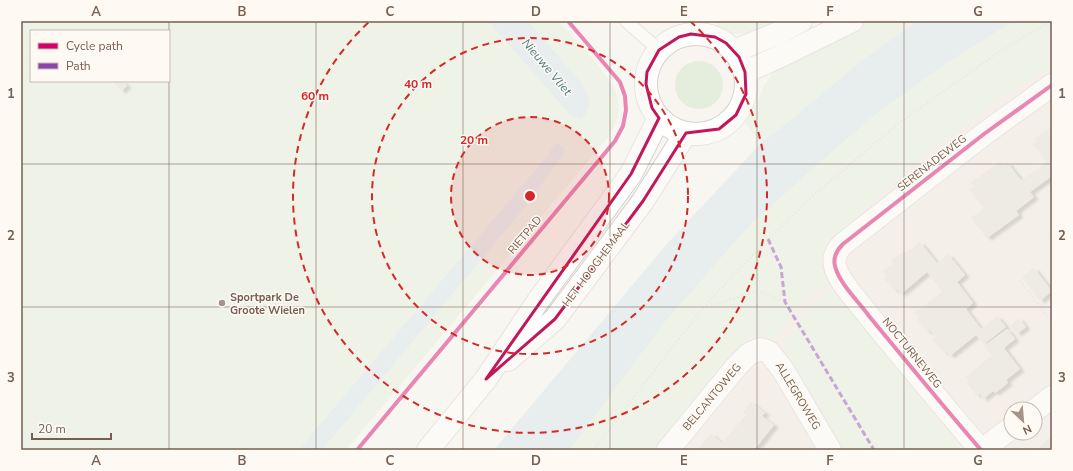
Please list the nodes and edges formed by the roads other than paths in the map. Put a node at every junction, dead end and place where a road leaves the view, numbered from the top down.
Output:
1 (626, 21) edge
2 (801, 21) edge
3 (852, 21) edge
4 (659, 50) junction
5 (734, 51) junction
6 (745, 72) junction
7 (1052, 85) edge
8 (659, 118) junction
9 (686, 133) junction
10 (834, 265) joint
11 (760, 349) joint
12 (486, 379) junction
13 (1052, 398) edge
14 (1043, 404) edge
15 (1003, 434) edge
16 (428, 450) edge
17 (668, 450) edge
18 (830, 450) edge
19 (981, 450) edge

1 - 4 lane
2 - 5 street
3 - 6 street
4 - 5 street
4 - 8 street
5 - 6 street
6 - 9 street
7 - 10 street, SERENADEWEG
8 - 9 street
8 - 12 street, HET HOOGHEMAAL
9 - 12 street, HET HOOGHEMAAL
10 - 19 street, NOCTURNEWEG
11 - 17 street, BELCANTOWEG
11 - 18 street, ALLEGROWEG
12 - 16 street, HET HOOGHEMAAL
13 - 14 street
15 - 19 street

